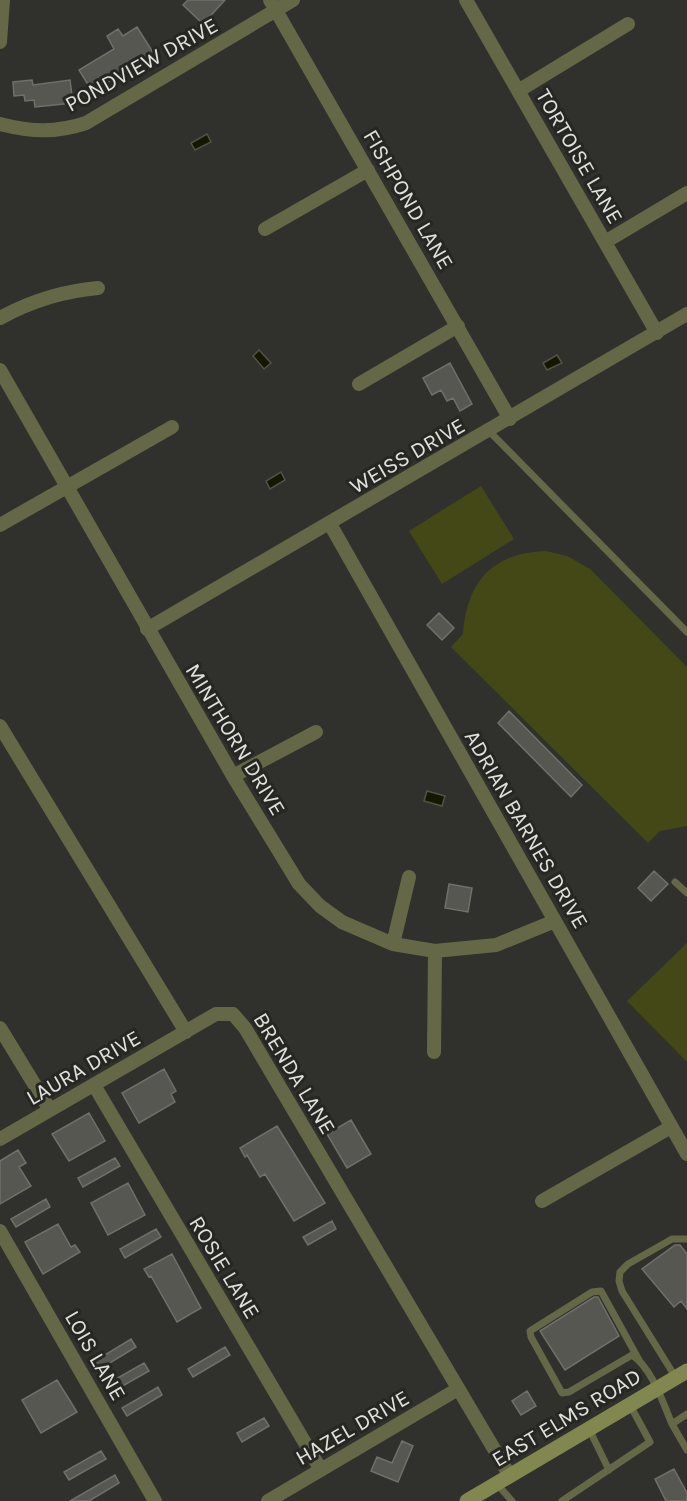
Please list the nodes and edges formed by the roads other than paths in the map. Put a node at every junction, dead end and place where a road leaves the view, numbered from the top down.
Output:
1 (3, 0) edge
2 (293, 0) edge
3 (466, 0) edge
4 (273, 5) edge
5 (628, 24) dead end
6 (0, 42) edge
7 (518, 91) junction
8 (0, 124) edge
9 (368, 170) junction
10 (687, 192) edge
11 (265, 229) dead end
12 (605, 242) junction
13 (98, 288) dead end
14 (687, 314) edge
15 (0, 318) edge
16 (458, 326) junction
17 (657, 333) junction
18 (0, 370) edge
19 (359, 384) dead end
20 (510, 419) junction
21 (172, 427) dead end
22 (489, 431) junction
23 (67, 487) junction
24 (330, 524) junction
25 (0, 525) edge
26 (147, 629) junction
27 (687, 632) edge
28 (0, 726) edge
29 (316, 732) dead end
30 (233, 776) junction
31 (409, 876) dead end
32 (675, 882) dead end
33 (687, 893) edge
34 (555, 921) junction
35 (393, 944) junction
36 (435, 951) junction
37 (0, 1028) edge
38 (186, 1032) junction
39 (434, 1052) dead end
40 (94, 1085) junction
41 (50, 1110) junction
42 (671, 1127) junction
43 (0, 1139) edge
44 (687, 1154) edge
45 (542, 1201) dead end
46 (0, 1231) edge
47 (687, 1239) edge
48 (639, 1360) junction
49 (683, 1376) edge
50 (458, 1389) junction
51 (657, 1389) junction
52 (630, 1405) junction
53 (687, 1414) edge
54 (672, 1424) junction
55 (589, 1429) junction
56 (687, 1450) edge
57 (321, 1470) junction
58 (609, 1470) junction
59 (503, 1480) junction
60 (155, 1501) edge
61 (268, 1501) edge
62 (467, 1501) edge
63 (512, 1501) edge
64 (562, 1501) edge

1 - 6 street
2 - 4 street, PONDVIEW DRIVE
3 - 7 street, TORTOISE LANE
4 - 8 street, PONDVIEW DRIVE
4 - 9 street, FISHPOND LANE
5 - 7 street
7 - 12 street, TORTOISE LANE
9 - 11 street
9 - 16 street, FISHPOND LANE
10 - 12 street
12 - 17 street, TORTOISE LANE
13 - 15 street
14 - 17 street, WEISS DRIVE
16 - 19 street
16 - 20 street, FISHPOND LANE
17 - 20 street, WEISS DRIVE
18 - 23 street, MINTHORN DRIVE
20 - 22 street, WEISS DRIVE
21 - 23 street
22 - 24 street, WEISS DRIVE
22 - 27 lane
23 - 25 street
23 - 26 street, MINTHORN DRIVE
24 - 26 street, WEISS DRIVE
24 - 34 street, ADRIAN BARNES DRIVE
26 - 30 street, MINTHORN DRIVE
28 - 38 street
29 - 30 street
30 - 35 street, MINTHORN DRIVE
31 - 35 street
32 - 33 lane
34 - 36 street, MINTHORN DRIVE
34 - 42 street, ADRIAN BARNES DRIVE
35 - 36 street, MINTHORN DRIVE
36 - 39 street
37 - 41 street
38 - 40 street, LAURA DRIVE
38 - 50 street, BRENDA LANE
40 - 41 street, LAURA DRIVE
40 - 57 street, ROSIE LANE
41 - 43 street, LAURA DRIVE
42 - 44 street, ADRIAN BARNES DRIVE
42 - 45 street
46 - 60 street, LOIS LANE
47 - 49 lane
48 - 48 lane
48 - 51 lane
49 - 51 main road, EAST ELMS ROAD
50 - 57 street, HAZEL DRIVE
50 - 59 street, BRENDA LANE
51 - 52 main road, EAST ELMS ROAD
51 - 54 lane
52 - 55 main road, EAST ELMS ROAD
52 - 58 lane
53 - 54 lane
54 - 56 lane
55 - 58 lane
55 - 59 main road, EAST ELMS ROAD
57 - 61 street, HAZEL DRIVE
58 - 64 lane
59 - 62 main road, EAST ELMS ROAD
59 - 63 lane

